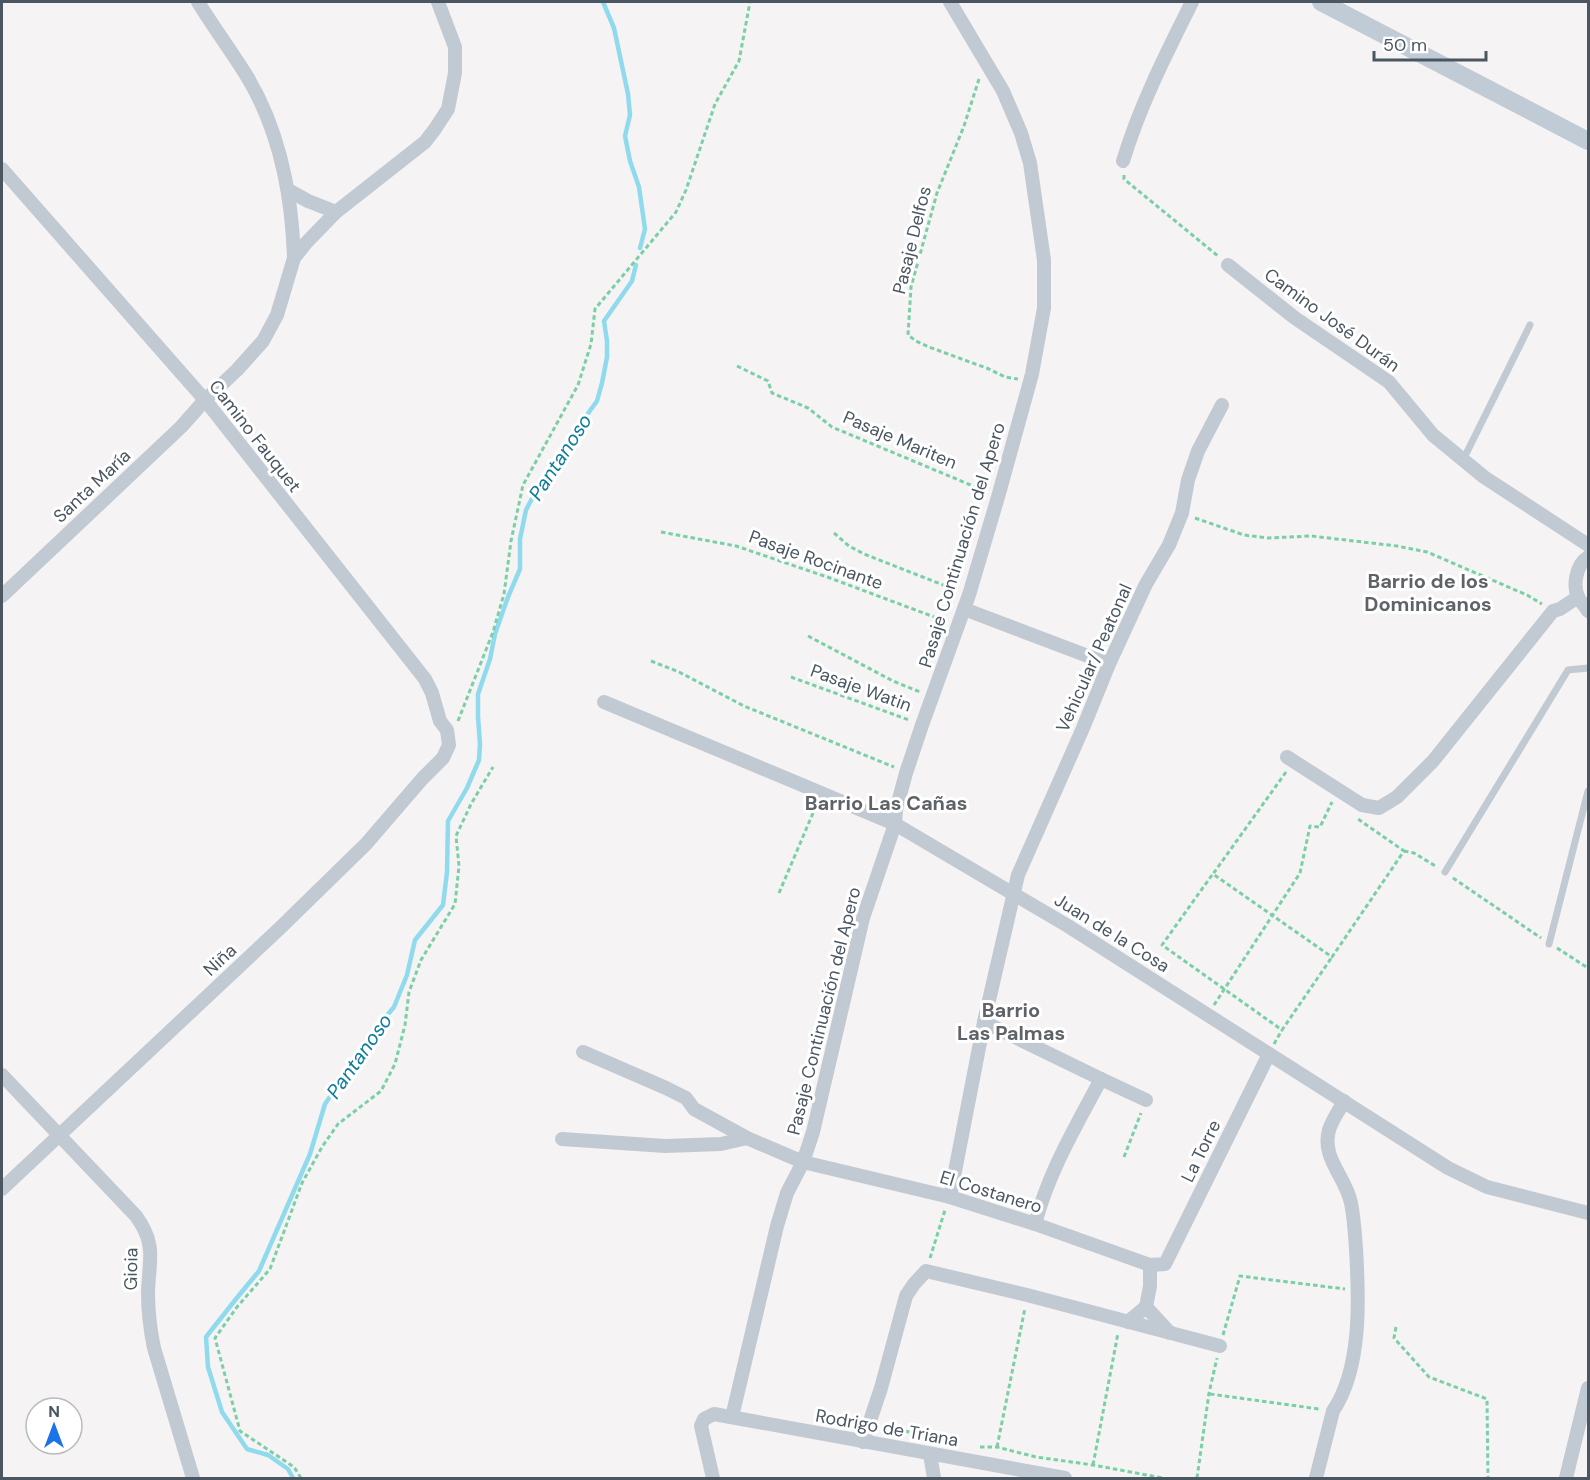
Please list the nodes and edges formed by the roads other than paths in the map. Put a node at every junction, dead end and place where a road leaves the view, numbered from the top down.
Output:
1 (198, 2) edge
2 (438, 2) edge
3 (950, 2) edge
4 (1192, 2) edge
5 (1321, 2) edge
6 (1588, 141) edge
7 (1123, 161) road end
8 (2, 169) edge
9 (288, 190) junction
10 (336, 212) junction
11 (294, 258) junction
12 (1228, 264) road end
13 (1530, 325) dead end
14 (205, 400) junction
15 (1222, 405) dead end
16 (1463, 460) junction
17 (1588, 544) edge
18 (1588, 558) edge
19 (2, 596) edge
20 (1578, 597) junction
21 (966, 602) junction
22 (1588, 611) edge
23 (1109, 664) junction
24 (1588, 668) edge
25 (604, 702) dead end
26 (449, 745) joint
27 (1287, 764) road end
28 (1588, 791) edge
29 (895, 824) junction
30 (1444, 872) road end
31 (1012, 894) junction
32 (1549, 944) road end
33 (984, 1022) junction
34 (583, 1052) dead end
35 (1269, 1054) junction
36 (2, 1075) edge
37 (1101, 1079) junction
38 (1146, 1100) road end
39 (1344, 1101) junction
40 (59, 1135) junction
41 (562, 1138) dead end
42 (747, 1138) junction
43 (803, 1162) junction
44 (2, 1189) edge
45 (950, 1197) junction
46 (1588, 1213) edge
47 (1035, 1224) junction
48 (1165, 1264) joint
49 (1150, 1265) junction
50 (1146, 1307) junction
51 (1125, 1321) junction
52 (1170, 1333) junction
53 (1220, 1346) road end
54 (1588, 1388) edge
55 (732, 1417) junction
56 (863, 1442) junction
57 (930, 1454) junction
58 (193, 1479) edge
59 (713, 1479) edge
60 (934, 1479) edge
61 (1065, 1479) edge
62 (1316, 1479) edge
63 (1566, 1479) edge

1 - 9 street
2 - 10 street
3 - 21 street, Pasaje Continuación del Apero
4 - 7 street
5 - 6 street
8 - 14 street, Camino Fauquet
9 - 10 street
9 - 11 street
10 - 11 street
11 - 14 street, Santa María
12 - 16 street, Camino José Durán
13 - 16 lane
14 - 19 street, Santa María
14 - 26 street, Camino Fauquet
15 - 23 street, Vehicular/ Peatonal
16 - 17 street, Camino José Durán
18 - 20 street
20 - 22 street
20 - 27 street
21 - 23 street
21 - 29 street, Pasaje Continuación del Apero
23 - 31 street, Vehicular/ Peatonal
24 - 30 lane
25 - 29 street, Juan de la Cosa
26 - 40 street, Niña
28 - 32 lane
29 - 31 street, Juan de la Cosa
29 - 43 street, Pasaje Continuación del Apero
31 - 33 street, Vehicular/ Peatonal
31 - 35 street, Juan de la Cosa
33 - 37 street
33 - 45 street, Vehicular/ Peatonal
34 - 42 street
35 - 39 street, Juan de la Cosa
35 - 48 street, La Torre
36 - 40 street, Gioia
37 - 38 street
37 - 47 street
39 - 46 street, Juan de la Cosa
39 - 62 street
40 - 44 street, Niña
40 - 58 street, Gioia
41 - 42 street
42 - 43 street
43 - 45 street, El Costanero
43 - 55 street, Pasaje Continuación del Apero
45 - 47 street, El Costanero
47 - 49 street, El Costanero
48 - 49 street, El Costanero
49 - 50 street
50 - 51 street
50 - 52 street
51 - 52 street
51 - 56 street
52 - 53 street
54 - 63 street
55 - 56 street, Rodrigo de Triana
55 - 59 street, Rodrigo de Triana
56 - 57 street, Rodrigo de Triana
57 - 60 street
57 - 61 street, Rodrigo de Triana

